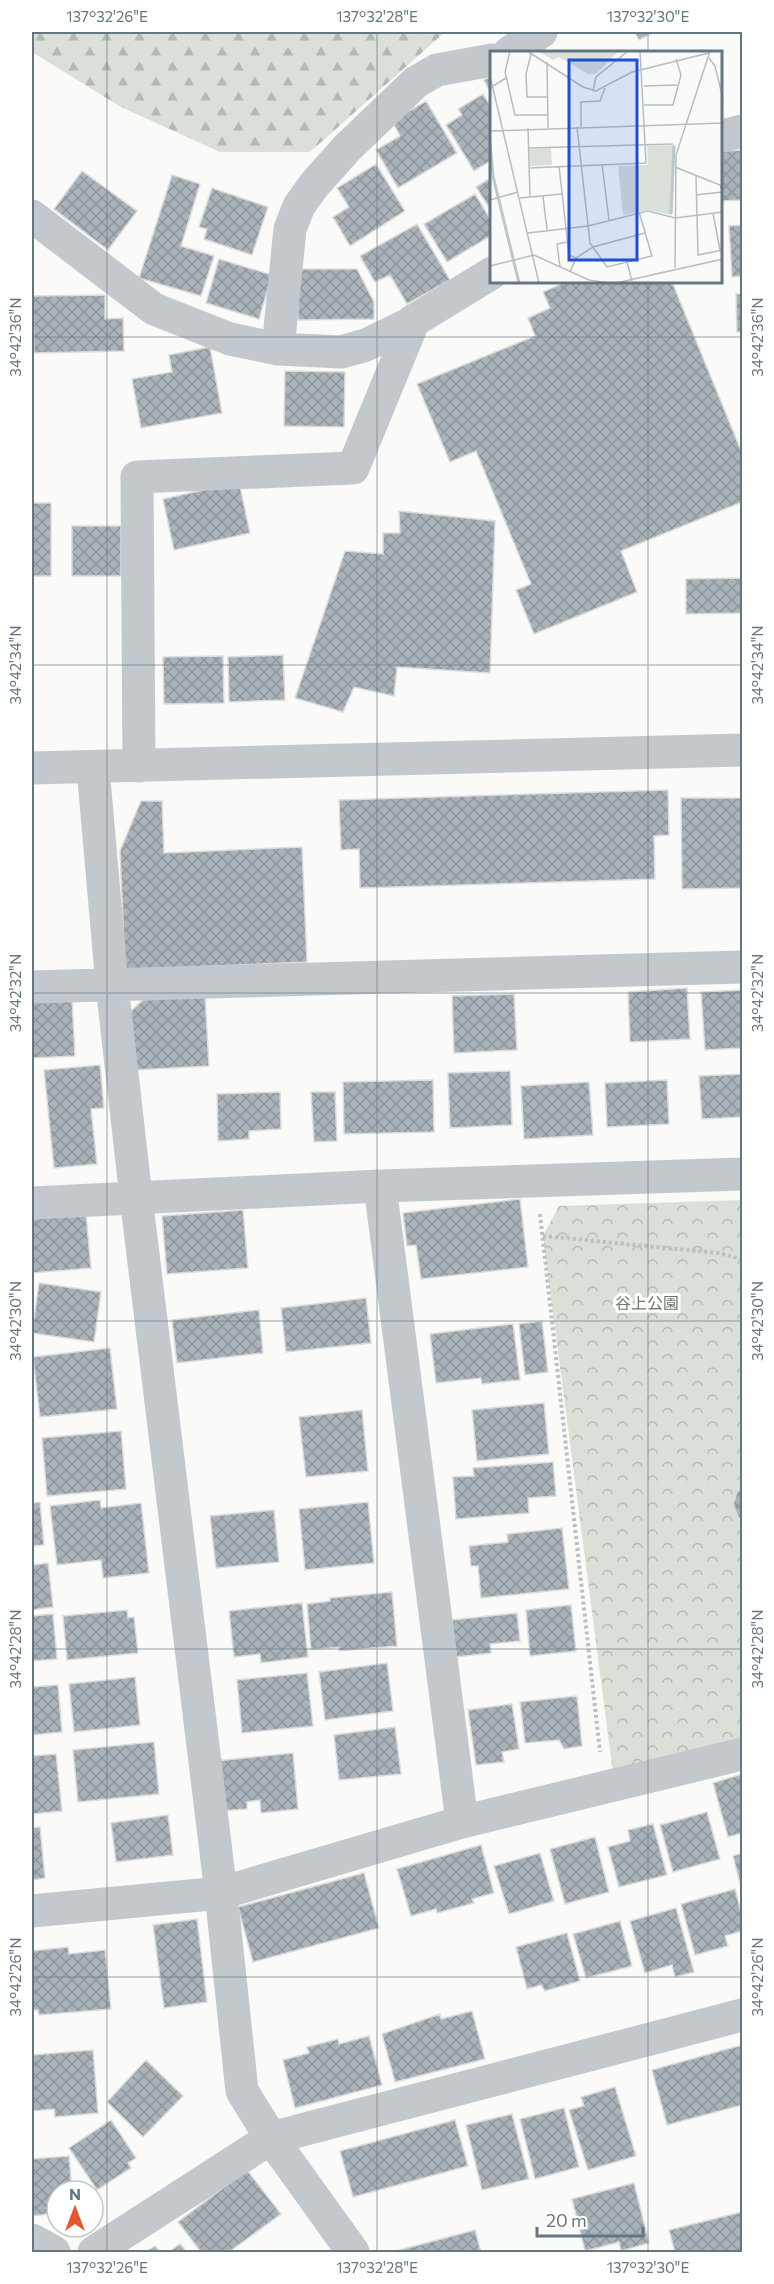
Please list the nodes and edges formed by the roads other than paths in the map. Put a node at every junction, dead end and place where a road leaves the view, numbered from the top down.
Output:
1 (541, 32) edge
2 (512, 51) edge
3 (490, 60) edge
4 (742, 131) edge
5 (723, 136) edge
6 (32, 216) edge
7 (490, 274) edge
8 (414, 320) junction
9 (278, 349) junction
10 (742, 750) edge
11 (138, 766) junction
12 (32, 768) edge
13 (93, 768) junction
14 (742, 967) edge
15 (112, 985) junction
16 (32, 987) edge
17 (742, 1174) edge
18 (380, 1186) junction
19 (136, 1197) junction
20 (32, 1203) edge
21 (742, 1754) edge
22 (462, 1822) junction
23 (221, 1893) junction
24 (32, 1911) edge
25 (742, 2014) edge
26 (271, 2138) junction
27 (32, 2240) edge
28 (54, 2253) edge
29 (94, 2253) edge
30 (353, 2253) edge

1 - 2 street
3 - 9 street
4 - 5 street
6 - 9 street
7 - 8 street
8 - 9 street
8 - 11 street
10 - 11 street
11 - 13 street
12 - 13 street
13 - 15 street
14 - 15 street
15 - 16 street
15 - 19 street
17 - 18 street
18 - 19 street
18 - 22 street
19 - 20 street
19 - 23 street
21 - 22 street
22 - 23 street
23 - 24 street
23 - 26 street
25 - 26 street
26 - 29 street
26 - 30 street
27 - 28 street

